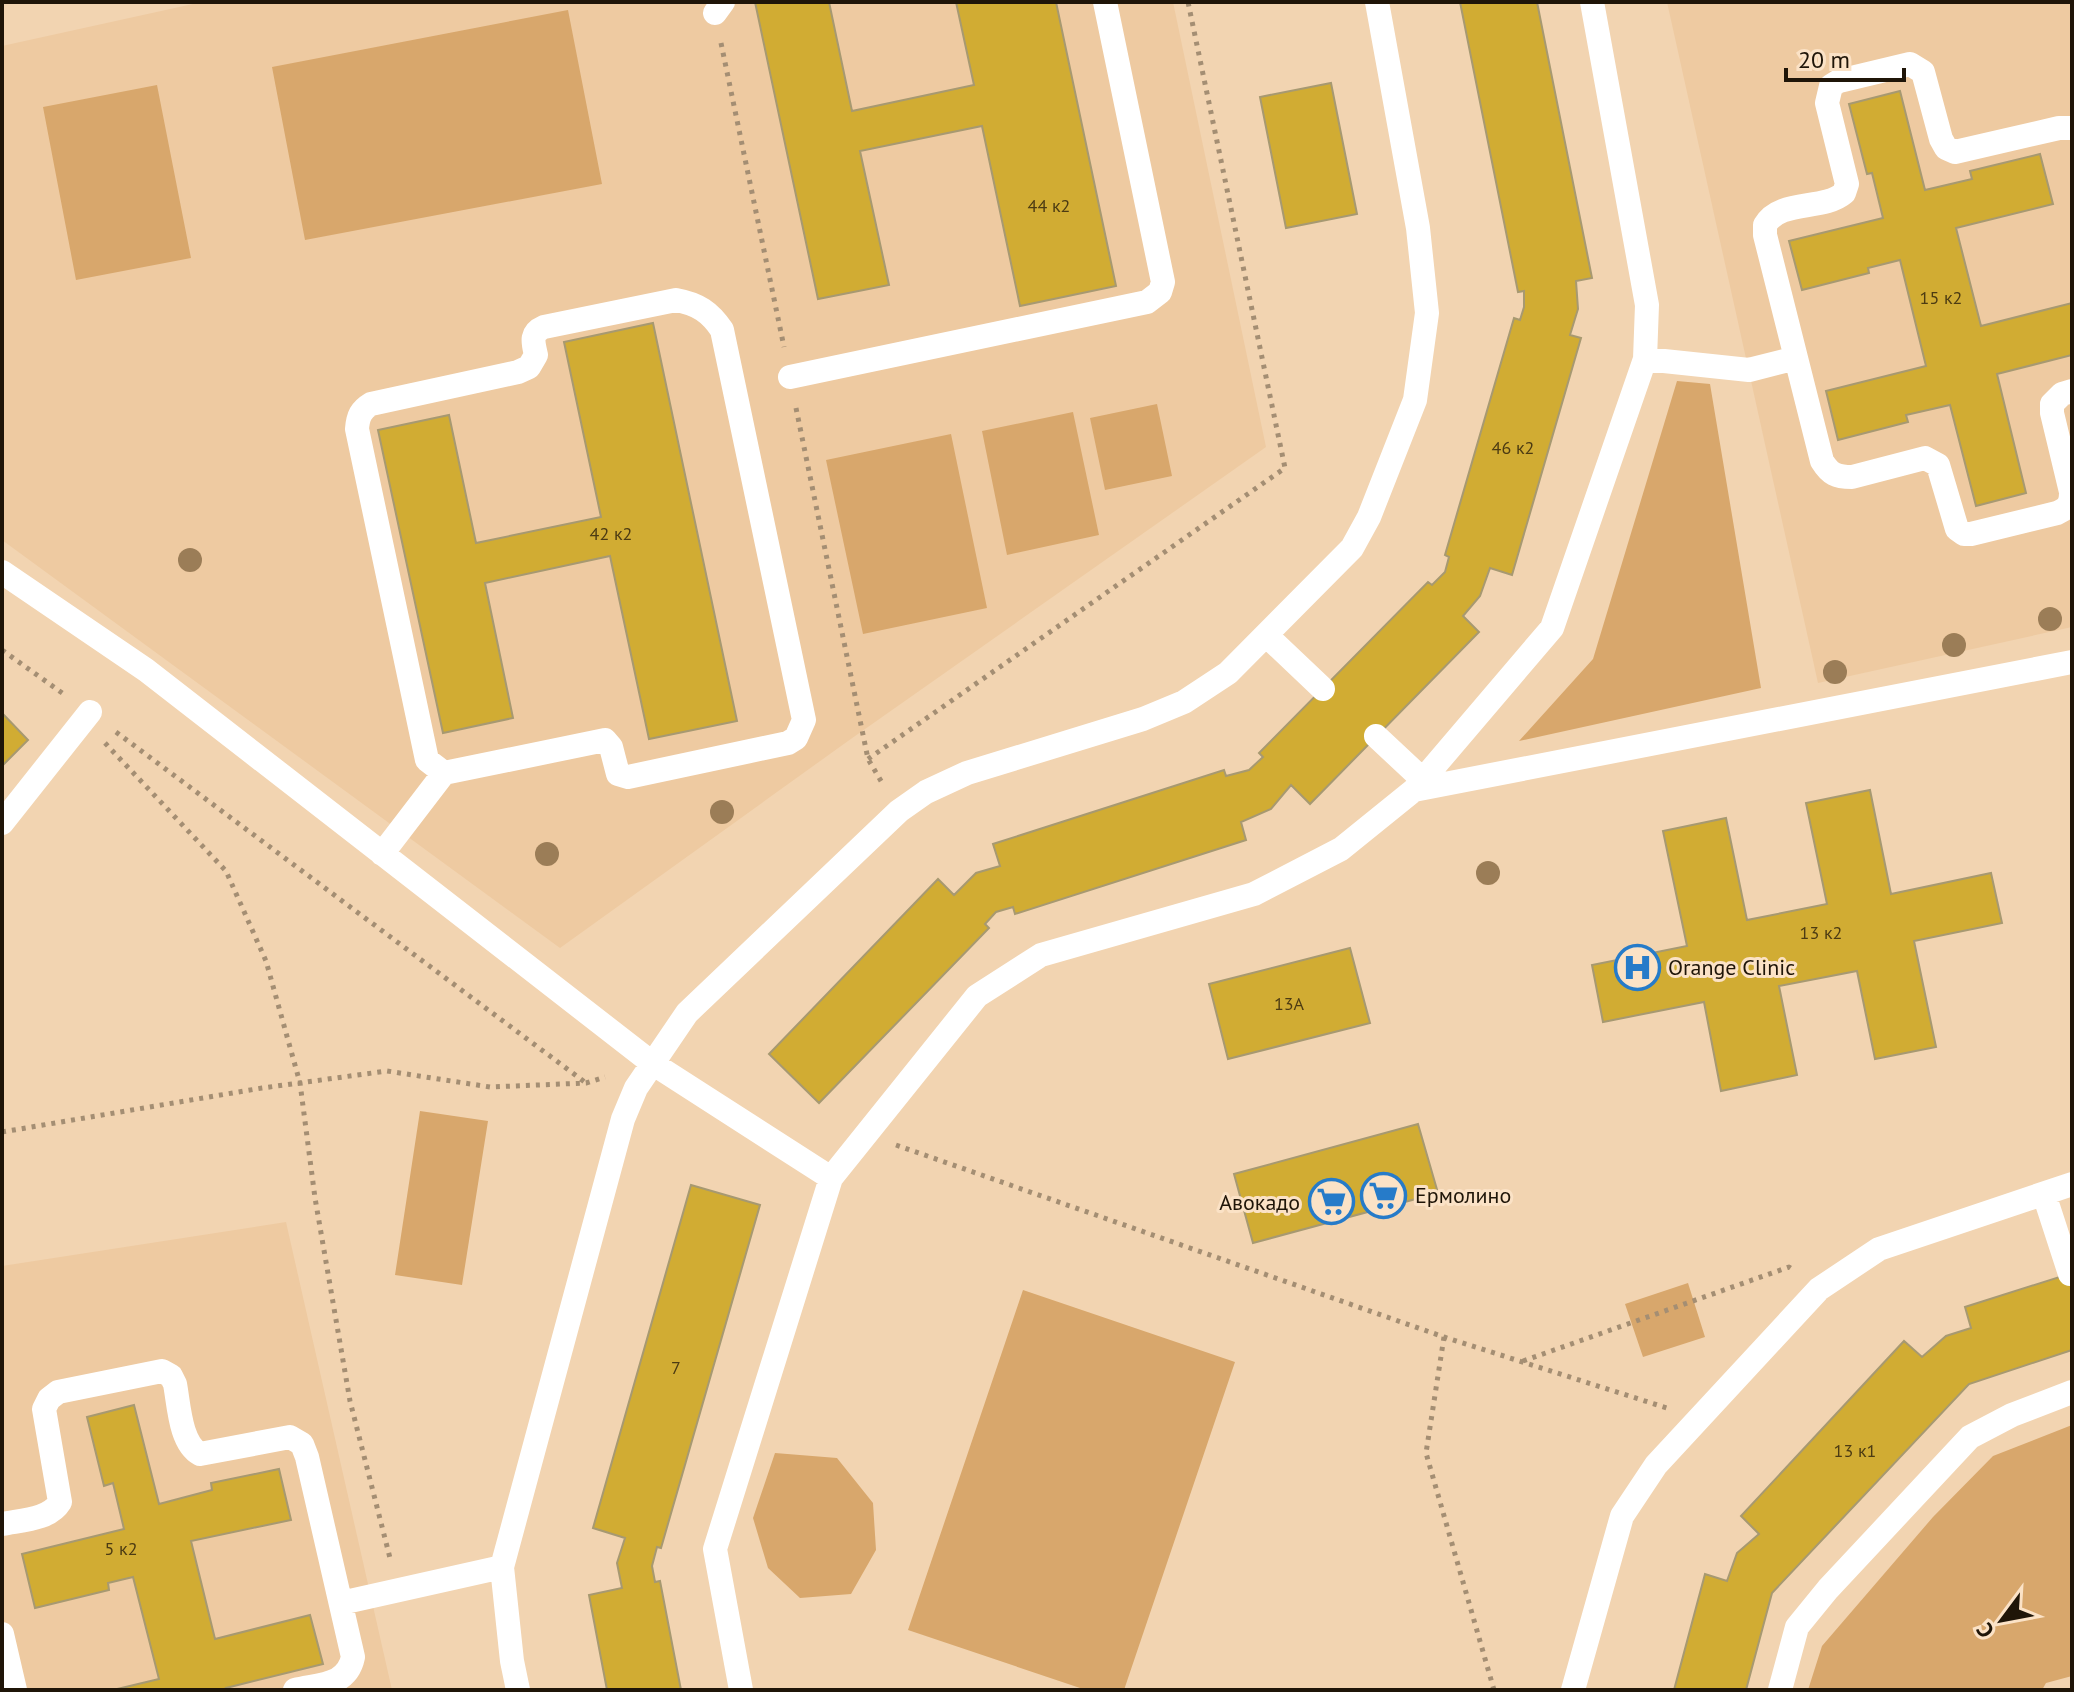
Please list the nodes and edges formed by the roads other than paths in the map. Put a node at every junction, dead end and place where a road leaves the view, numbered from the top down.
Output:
1 (1105, 2) edge
2 (1377, 2) edge
3 (1592, 2) edge
4 (2072, 128) edge
5 (1796, 358) junction
6 (1645, 359) junction
7 (790, 377) dead end
8 (2072, 391) edge
9 (2, 572) edge
10 (1266, 635) junction
11 (2072, 662) edge
12 (1323, 689) dead end
13 (90, 712) road end
14 (1376, 736) dead end
15 (444, 773) junction
16 (1418, 785) junction
17 (2, 823) edge
18 (382, 854) junction
19 (652, 1063) junction
20 (831, 1178) junction
21 (2072, 1184) edge
22 (2044, 1194) junction
23 (2070, 1274) dead end
24 (2072, 1392) edge
25 (2, 1524) edge
26 (502, 1567) junction
27 (341, 1603) junction
28 (2, 1634) edge
29 (15, 1690) edge
30 (295, 1690) edge
31 (518, 1690) edge
32 (741, 1690) edge
33 (1573, 1690) edge
34 (1780, 1690) edge

1 - 7 lane
2 - 10 lane
3 - 6 lane
4 - 5 lane
5 - 6 lane
5 - 8 lane
6 - 16 lane
9 - 18 lane
10 - 12 lane
10 - 19 lane
11 - 16 lane
13 - 17 lane
14 - 16 lane
15 - 15 lane
15 - 18 lane
16 - 20 lane
18 - 19 lane
19 - 20 lane
19 - 26 lane
20 - 32 lane
21 - 22 lane
22 - 23 lane
22 - 33 lane
24 - 34 lane
25 - 27 lane
26 - 27 lane
26 - 31 lane
27 - 30 lane
28 - 29 lane

